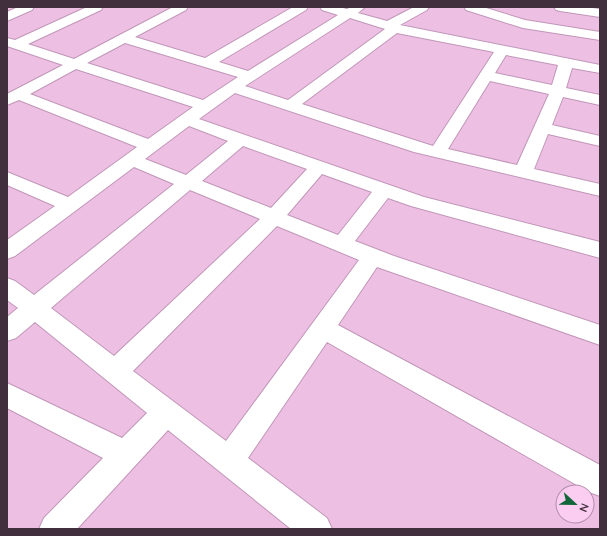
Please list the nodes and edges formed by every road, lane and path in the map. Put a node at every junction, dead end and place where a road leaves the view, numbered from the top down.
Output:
1 (28, 7) edge
2 (97, 7) edge
3 (182, 7) edge
4 (302, 7) edge
5 (326, 7) edge
6 (423, 7) edge
7 (470, 7) edge
8 (560, 7) edge
9 (353, 10) edge
10 (600, 13) edge
11 (7, 16) edge
12 (526, 18) junction
13 (391, 27) junction
14 (600, 36) edge
15 (123, 38) junction
16 (12, 46) edge
17 (506, 50) junction
18 (566, 62) junction
19 (207, 63) junction
20 (74, 64) junction
21 (600, 69) edge
22 (250, 76) junction
23 (486, 76) junction
24 (233, 87) junction
25 (558, 91) junction
26 (12, 97) edge
27 (600, 100) edge
28 (205, 106) junction
29 (290, 106) junction
30 (187, 120) junction
31 (542, 128) junction
32 (241, 139) junction
33 (600, 142) edge
34 (150, 146) junction
35 (438, 152) junction
36 (132, 160) junction
37 (319, 166) junction
38 (523, 172) junction
39 (7, 178) edge
40 (190, 183) junction
41 (384, 190) junction
42 (600, 190) edge
43 (69, 206) junction
44 (274, 217) junction
45 (342, 244) junction
46 (7, 250) edge
47 (600, 250) edge
48 (373, 257) junction
49 (7, 288) edge
50 (35, 309) junction
51 (323, 328) junction
52 (7, 331) edge
53 (600, 335) edge
54 (115, 372) junction
55 (7, 395) edge
56 (167, 412) junction
57 (126, 455) junction
58 (229, 461) junction
59 (600, 481) edge
60 (55, 529) edge
61 (316, 529) edge

1 - 11 street
2 - 16 street
3 - 15 street
4 - 19 street
5 - 9 street
6 - 13 street
7 - 12 street
8 - 10 street
9 - 13 street
9 - 22 street
12 - 14 street
12 - 17 street
13 - 17 street
13 - 29 street
15 - 19 street
15 - 20 street
16 - 20 street
17 - 18 street
17 - 23 street
18 - 21 street
18 - 25 street
19 - 22 street
20 - 26 street
20 - 28 street
22 - 24 street
23 - 25 street
23 - 35 street
24 - 28 street
24 - 29 street
25 - 27 street
25 - 31 street
26 - 34 street
28 - 30 street
29 - 35 street
30 - 32 street
30 - 34 street
31 - 33 street
31 - 38 street
32 - 37 street
32 - 40 street
34 - 36 street
35 - 38 street
36 - 40 street
36 - 43 street
37 - 41 street
37 - 44 street
38 - 42 street
39 - 43 street
40 - 44 street
40 - 50 street
41 - 45 street
41 - 47 street
43 - 46 street
44 - 45 street
44 - 54 street
45 - 48 street
48 - 51 street
48 - 53 street
49 - 50 street
50 - 52 street
50 - 54 street
51 - 58 street
51 - 59 street
54 - 56 street
55 - 57 street
56 - 57 street
56 - 58 street
57 - 60 street
58 - 61 street

